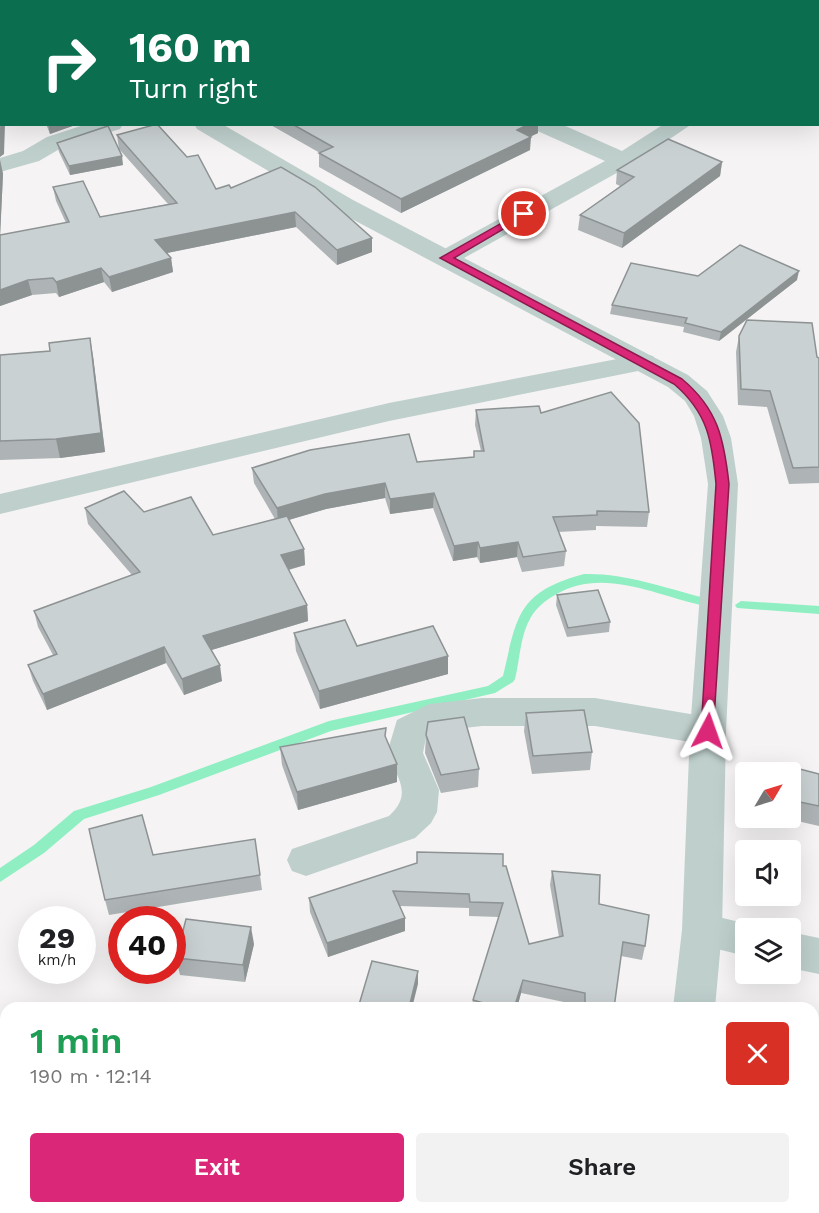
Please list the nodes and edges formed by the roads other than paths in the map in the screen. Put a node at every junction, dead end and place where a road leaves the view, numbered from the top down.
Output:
1 (106, 126) edge
2 (208, 126) edge
3 (545, 126) edge
4 (678, 126) edge
5 (623, 160) junction
6 (0, 165) edge
7 (446, 258) junction
8 (643, 362) junction
9 (0, 504) edge
10 (708, 731) junction
11 (306, 860) dead end
12 (702, 930) junction
13 (735, 937) edge
14 (801, 952) edge
15 (819, 956) edge
16 (695, 1002) edge

1 - 6 street
2 - 7 street
3 - 5 street
4 - 5 street
5 - 7 street
7 - 8 street
8 - 9 street
8 - 10 street
10 - 11 street
10 - 12 street
12 - 13 street
12 - 16 street
14 - 15 street

